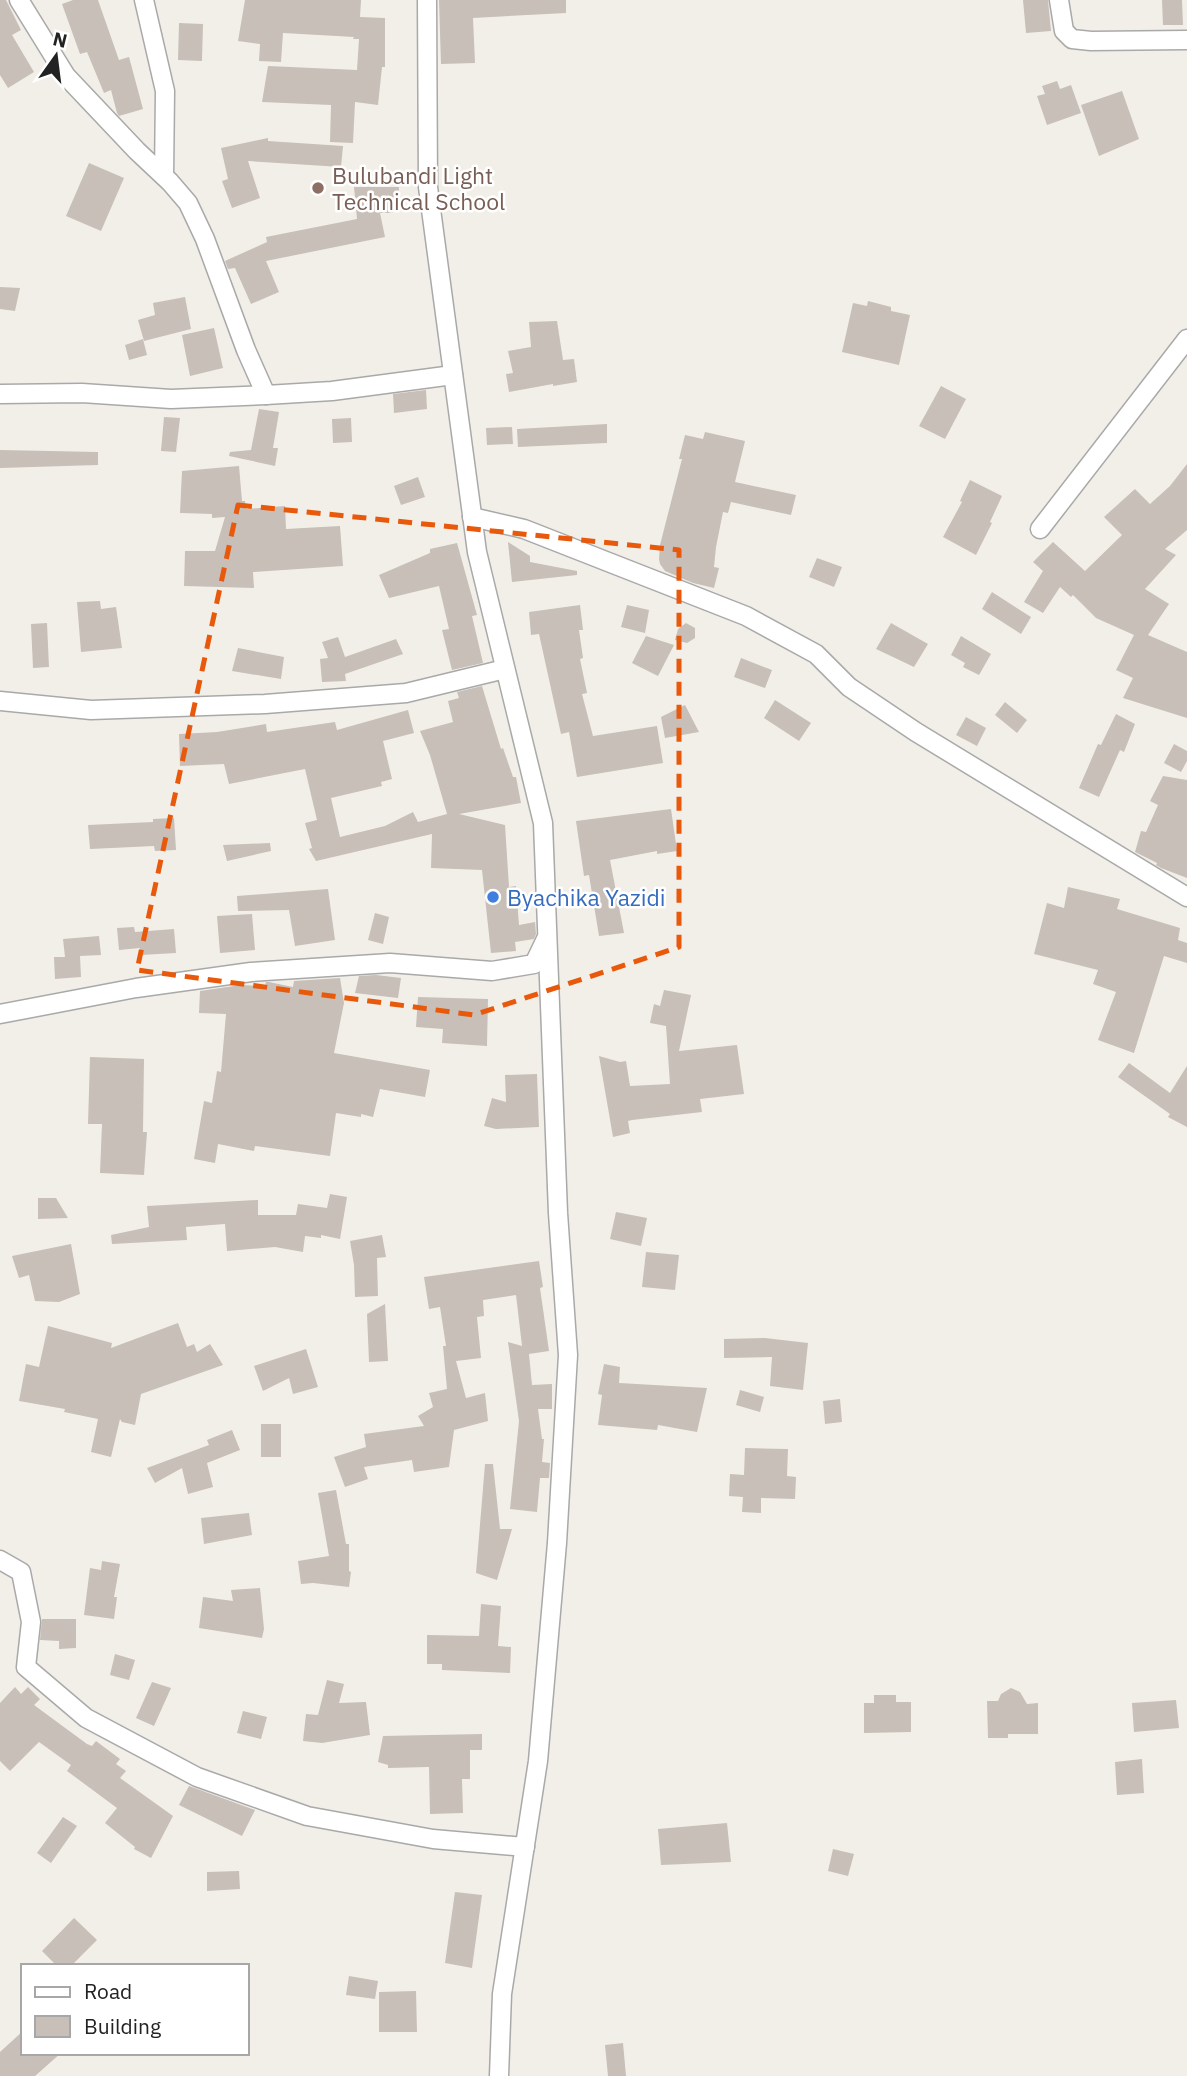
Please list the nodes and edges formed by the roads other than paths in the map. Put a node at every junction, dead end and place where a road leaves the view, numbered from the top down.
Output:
1 (19, 0) edge
2 (144, 0) edge
3 (427, 0) edge
4 (1059, 0) edge
5 (1187, 40) edge
6 (164, 176) junction
7 (1187, 339) edge
8 (453, 374) junction
9 (0, 394) edge
10 (266, 395) junction
11 (472, 517) junction
12 (1040, 529) dead end
13 (505, 668) junction
14 (0, 701) edge
15 (1187, 897) edge
16 (548, 936) junction
17 (0, 1014) edge
18 (0, 1560) edge
19 (525, 1847) junction
20 (499, 2076) edge

1 - 6 street
2 - 6 street
3 - 8 street
4 - 5 street
6 - 10 street
7 - 12 street
8 - 10 street
8 - 11 street
9 - 10 street
11 - 13 street
11 - 15 street
13 - 14 street
13 - 16 street
16 - 17 street
16 - 19 street
18 - 19 street
19 - 20 street

